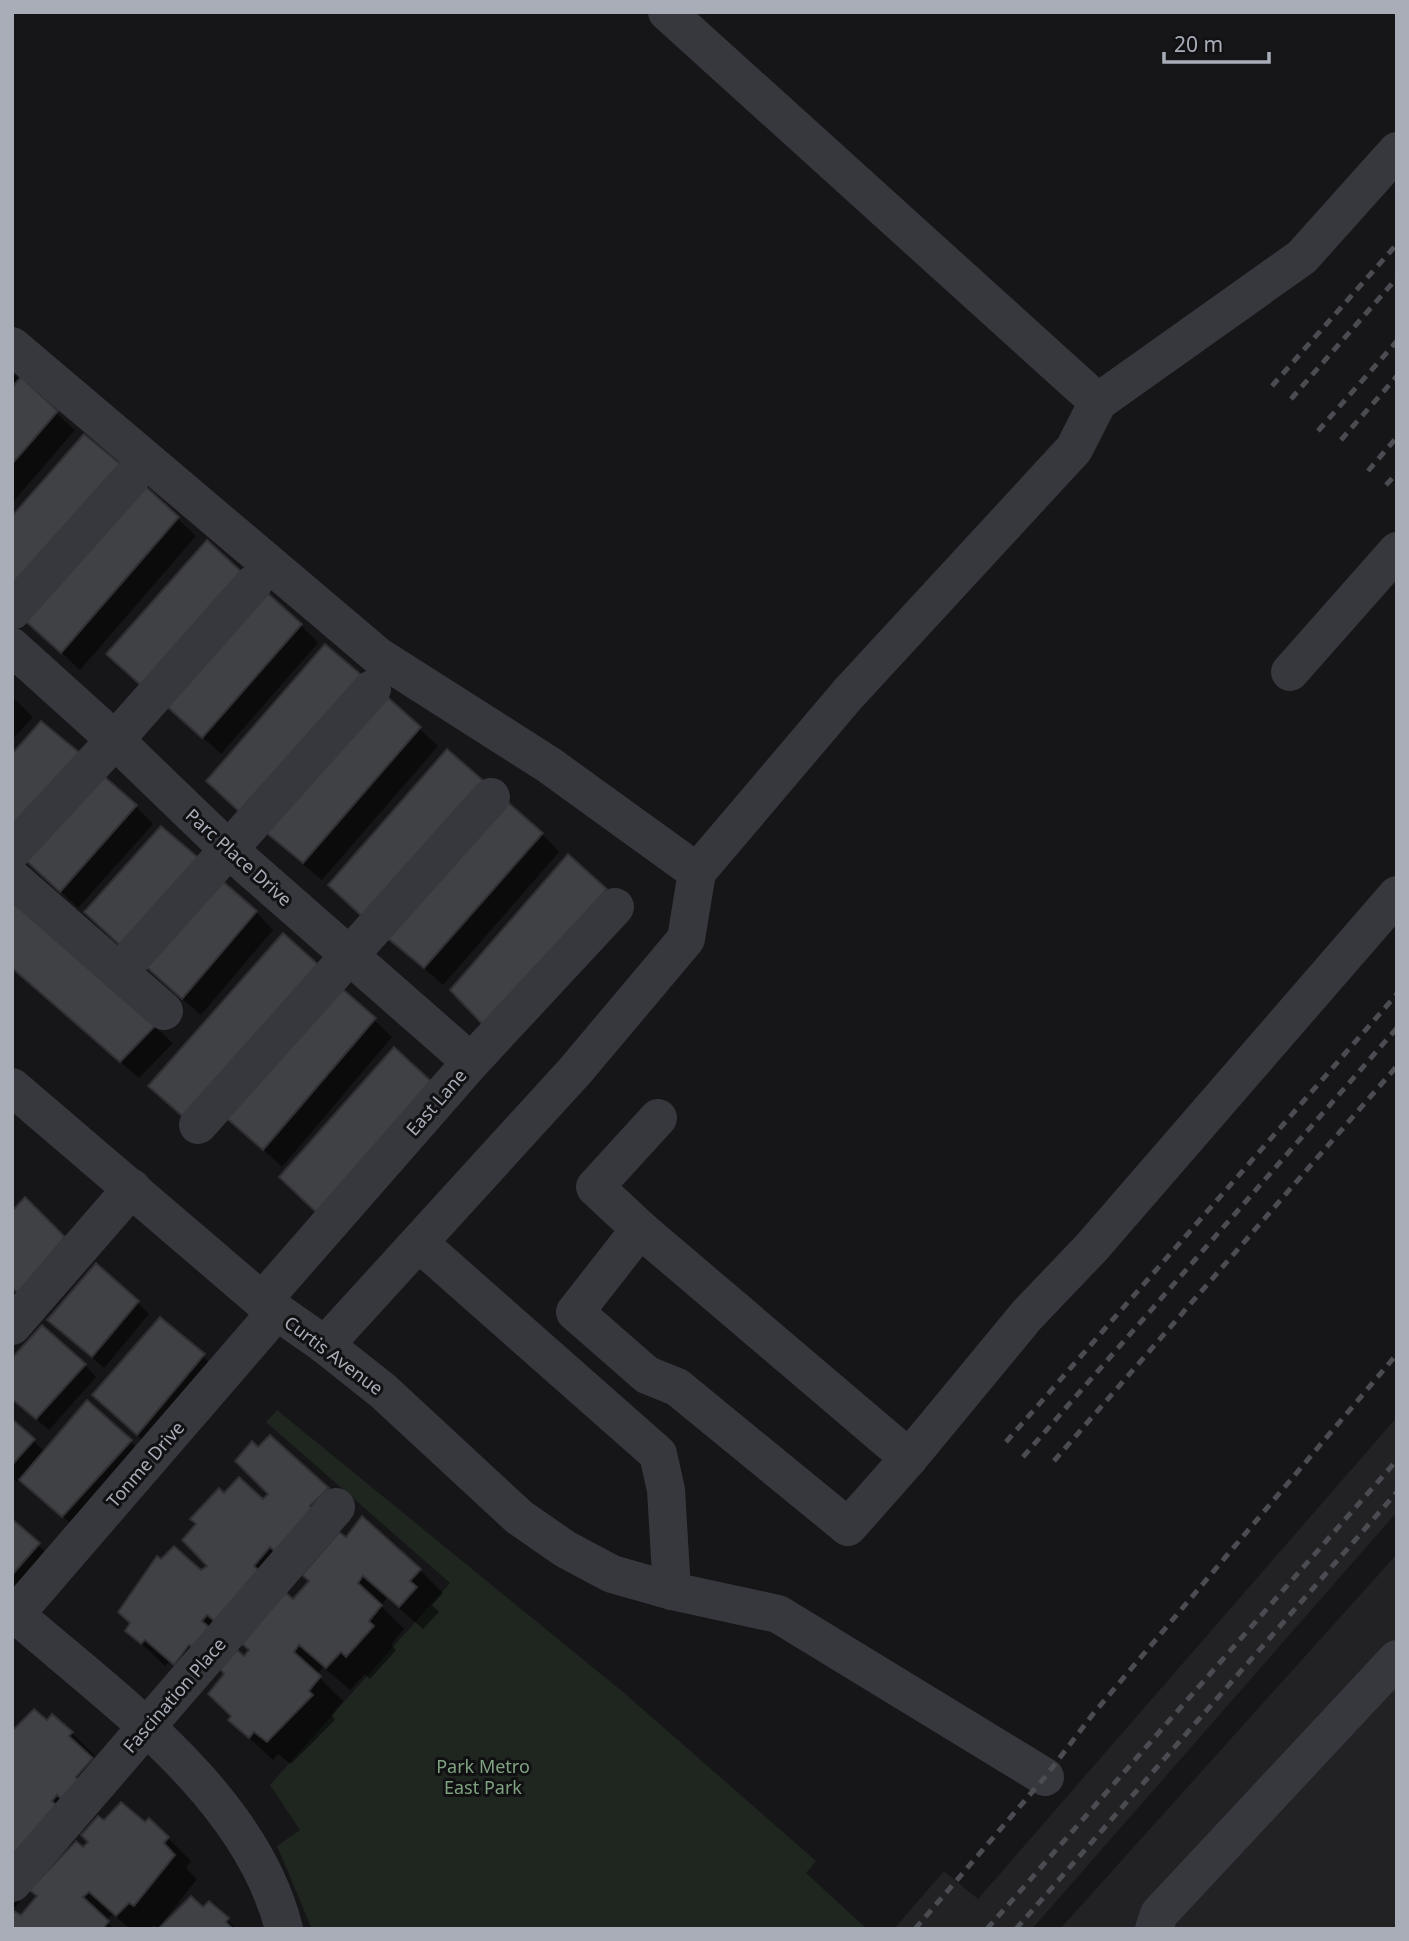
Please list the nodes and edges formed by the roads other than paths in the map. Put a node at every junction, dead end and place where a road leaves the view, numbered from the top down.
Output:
1 (667, 12) edge
2 (1397, 151) edge
3 (12, 346) edge
4 (1098, 402) junction
5 (131, 479) dead end
6 (1397, 551) edge
7 (253, 584) dead end
8 (12, 611) edge
9 (12, 647) edge
10 (1290, 673) dead end
11 (372, 689) dead end
12 (115, 740) junction
13 (491, 797) dead end
14 (228, 849) junction
15 (12, 851) edge
16 (696, 872) junction
17 (12, 877) edge
18 (1397, 895) edge
19 (615, 907) dead end
20 (349, 954) junction
21 (120, 972) junction
22 (164, 1011) dead end
23 (471, 1062) junction
24 (12, 1087) edge
25 (659, 1118) dead end
26 (198, 1125) dead end
27 (132, 1188) junction
28 (640, 1229) junction
29 (419, 1243) junction
30 (269, 1306) junction
31 (12, 1326) edge
32 (325, 1345) junction
33 (909, 1458) junction
34 (336, 1507) dead end
35 (672, 1591) junction
36 (14, 1616) edge
37 (1397, 1659) edge
38 (146, 1728) junction
39 (1045, 1777) dead end
40 (12, 1883) edge
41 (284, 1929) edge
42 (1154, 1929) edge

1 - 4 street
2 - 4 street
3 - 16 street
4 - 16 street
5 - 8 street
6 - 10 street
7 - 12 street
9 - 12 street, Parc Place Drive
11 - 14 street
12 - 14 street, Parc Place Drive
12 - 15 street
13 - 20 street
14 - 20 street, Parc Place Drive
14 - 21 street
16 - 29 street
17 - 21 street
18 - 33 street
19 - 23 street, East Lane
20 - 23 street, Parc Place Drive
20 - 26 street
21 - 22 street
23 - 30 street, East Lane
24 - 27 street, Curtis Avenue
25 - 28 street
27 - 30 street, Curtis Avenue
27 - 31 street
28 - 33 street
28 - 33 street
29 - 32 street
29 - 35 street
30 - 32 street, Curtis Avenue
30 - 36 street, Tonme Drive
32 - 35 street, Curtis Avenue
34 - 38 street, Fascination Place
35 - 39 street, Curtis Avenue
36 - 38 street
37 - 42 street
38 - 40 street, Fascination Place
38 - 41 street

